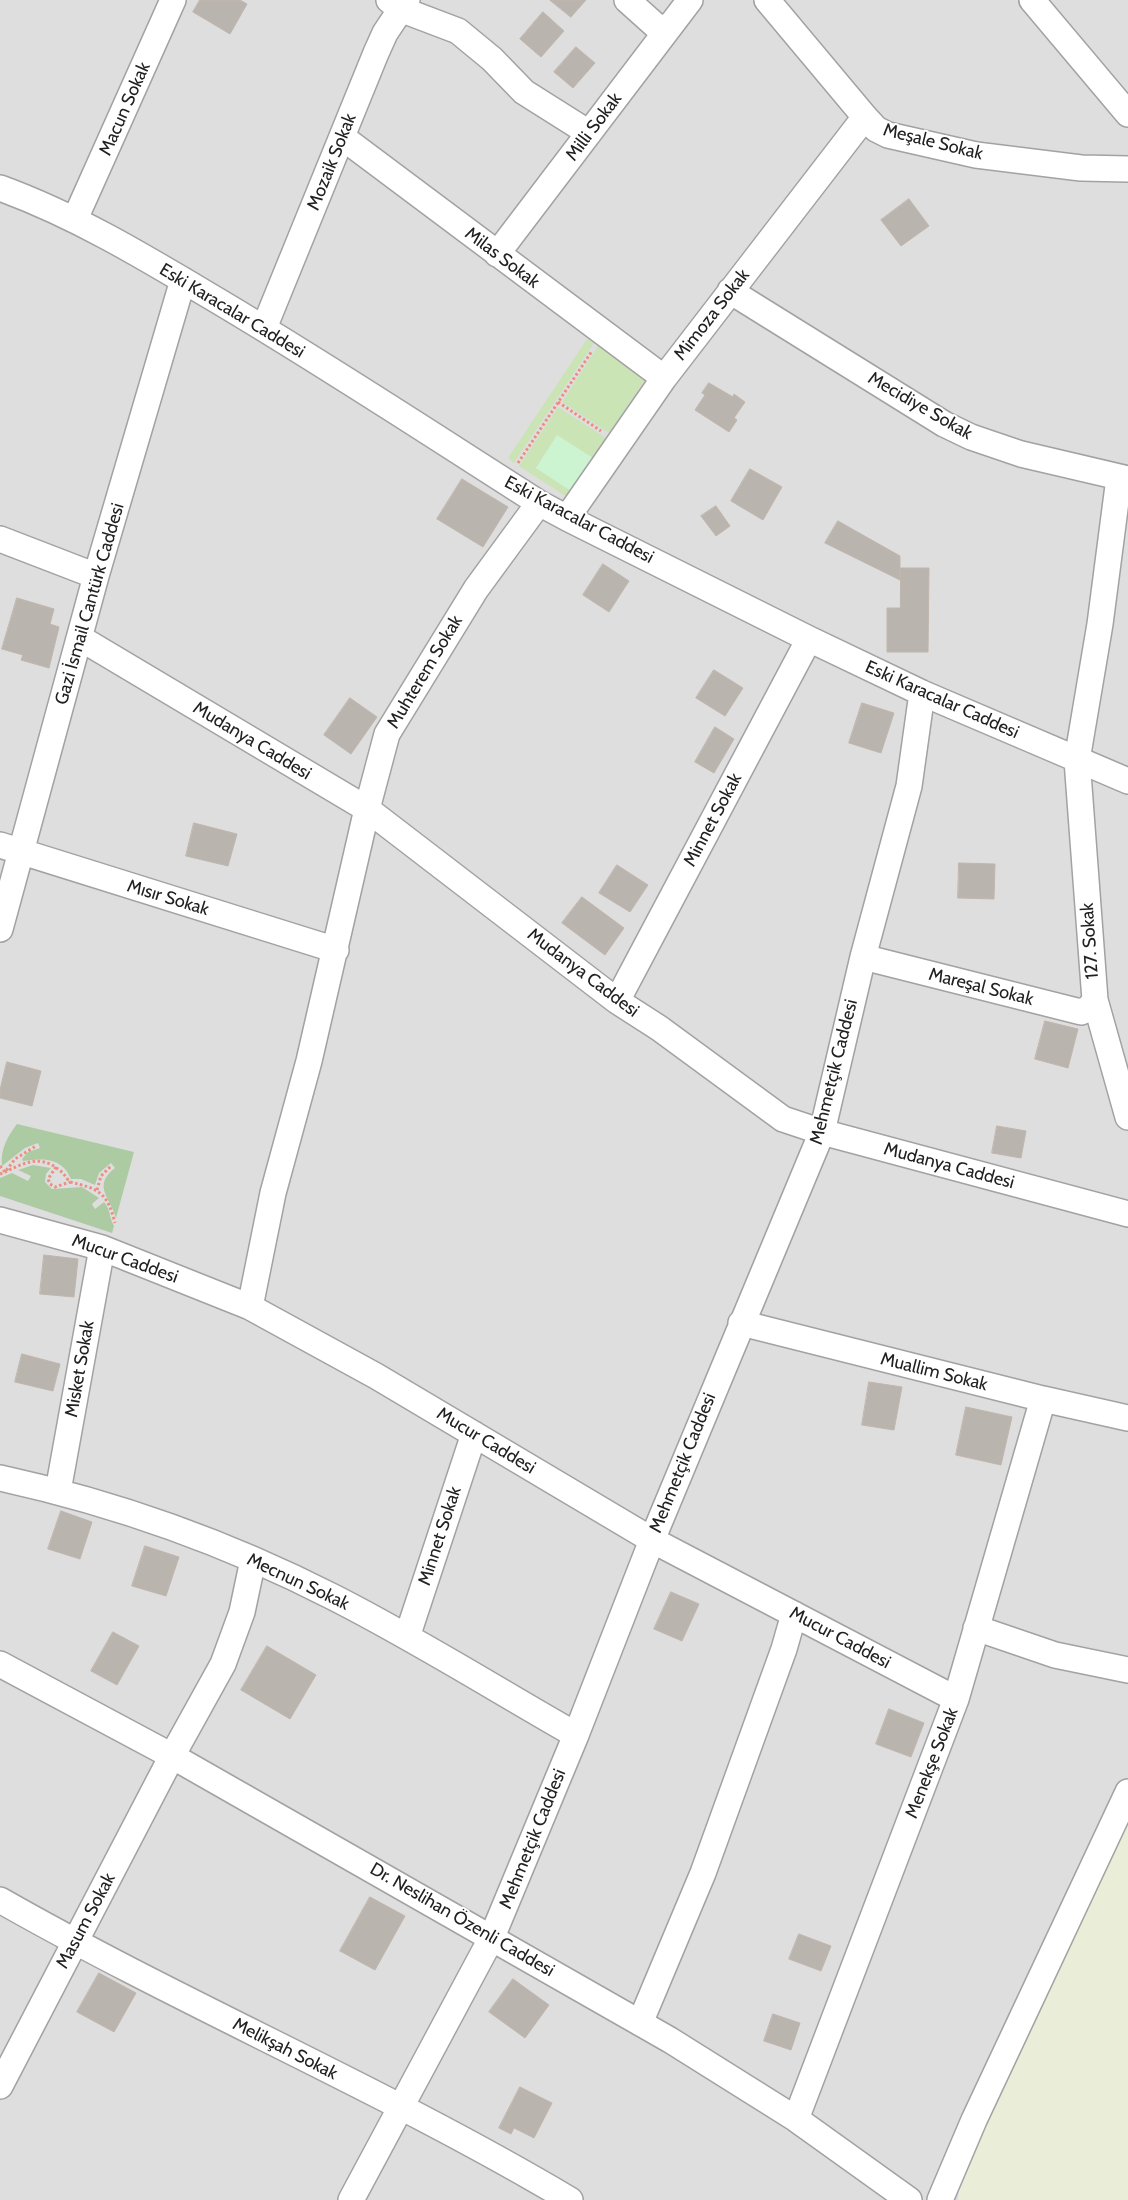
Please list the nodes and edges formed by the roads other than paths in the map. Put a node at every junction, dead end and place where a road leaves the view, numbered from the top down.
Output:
1 (174, 0) edge
2 (627, 0) edge
3 (690, 0) edge
4 (768, 0) edge
5 (1032, 0) edge
6 (399, 3) edge
7 (668, 29) junction
8 (1128, 114) edge
9 (864, 117) junction
10 (589, 133) junction
11 (342, 137) junction
12 (1128, 169) edge
13 (0, 188) edge
14 (75, 219) junction
15 (497, 254) junction
16 (183, 280) junction
17 (730, 291) junction
18 (264, 328) junction
19 (664, 378) junction
20 (1123, 479) edge
21 (539, 503) junction
22 (567, 518) junction
23 (0, 539) edge
24 (96, 576) junction
25 (80, 638) junction
26 (809, 639) junction
27 (922, 693) junction
28 (1077, 760) junction
29 (1128, 781) edge
30 (367, 809) junction
31 (10, 849) edge
32 (0, 929) edge
33 (336, 950) junction
34 (863, 957) junction
35 (616, 1000) junction
36 (1095, 1000) junction
37 (1128, 1117) edge
38 (822, 1132) junction
39 (1128, 1214) edge
40 (0, 1220) edge
41 (102, 1248) junction
42 (250, 1307) junction
43 (741, 1323) junction
44 (1042, 1399) junction
45 (1128, 1418) edge
46 (474, 1434) junction
47 (0, 1478) edge
48 (58, 1490) junction
49 (652, 1540) junction
50 (253, 1560) junction
51 (794, 1614) junction
52 (976, 1628) junction
53 (407, 1637) junction
54 (0, 1664) edge
55 (1128, 1670) edge
56 (956, 1699) junction
57 (576, 1735) junction
58 (172, 1756) junction
59 (1127, 1795) edge
60 (0, 1900) edge
61 (492, 1937) junction
62 (75, 1943) junction
63 (640, 2023) junction
64 (0, 2086) edge
65 (401, 2108) junction
66 (796, 2119) junction
67 (905, 2199) edge
68 (351, 2200) edge
69 (570, 2200) edge
70 (940, 2200) edge

1 - 14 street, Macun Sokak
2 - 7 street
3 - 7 street, Milli Sokak
4 - 9 street, Meşale Sokak
5 - 8 street
6 - 10 street
6 - 11 street, Mozaik Sokak
7 - 10 street, Milli Sokak
9 - 12 street, Meşale Sokak
9 - 17 street, Mimoza Sokak
10 - 15 street, Milli Sokak
11 - 15 street, Milas Sokak
11 - 18 street, Mozaik Sokak
13 - 14 street, Eski Karacalar Caddesi
14 - 16 street, Eski Karacalar Caddesi
15 - 19 street, Milas Sokak
16 - 18 street, Eski Karacalar Caddesi
16 - 24 street, Gazi İsmail Cantürk Caddesi
17 - 19 street, Mimoza Sokak
17 - 20 street, Mecidiye Sokak
18 - 21 street, Eski Karacalar Caddesi
19 - 22 street, Mimoza Sokak
20 - 28 street, 127. Sokak
21 - 22 street, Eski Karacalar Caddesi
21 - 30 street, Muhterem Sokak
22 - 26 street, Eski Karacalar Caddesi
23 - 24 street
24 - 25 street, Gazi İsmail Cantürk Caddesi
25 - 30 street, Mudanya Caddesi
25 - 31 street, Gazi İsmail Cantürk Caddesi
26 - 27 street, Eski Karacalar Caddesi
26 - 35 street, Minnet Sokak
27 - 28 street, Eski Karacalar Caddesi
27 - 34 street, Mehmetçik Caddesi
28 - 29 street, Eski Karacalar Caddesi
28 - 36 street, 127. Sokak
30 - 33 street, Muhterem Sokak
30 - 35 street, Mudanya Caddesi
31 - 32 street, Gazi İsmail Cantürk Caddesi
31 - 33 street, Mısır Sokak
33 - 42 street, Muhterem Sokak
34 - 36 street, Mareşal Sokak
34 - 38 street, Mehmetçik Caddesi
35 - 38 street, Mudanya Caddesi
36 - 37 street, 127. Sokak
38 - 39 street, Mudanya Caddesi
38 - 43 street, Mehmetçik Caddesi
40 - 41 street, Mucur Caddesi
41 - 42 street, Mucur Caddesi
41 - 48 street, Misket Sokak
42 - 46 street, Mucur Caddesi
43 - 44 street, Muallim Sokak
43 - 49 street, Mehmetçik Caddesi
44 - 45 street, Muallim Sokak
44 - 52 street, Menekşe Sokak
46 - 49 street, Mucur Caddesi
46 - 53 street, Minnet Sokak
47 - 48 street, Mecnun Sokak
48 - 50 street, Mecnun Sokak
49 - 51 street, Mucur Caddesi
49 - 57 street, Mehmetçik Caddesi
50 - 53 street, Mecnun Sokak
50 - 58 street, Masum Sokak
51 - 56 street, Mucur Caddesi
51 - 63 street
52 - 55 street
52 - 56 street, Menekşe Sokak
53 - 57 street, Mecnun Sokak
54 - 58 street, Dr. Neslihan Özenli Caddesi
56 - 66 street, Menekşe Sokak
57 - 61 street, Mehmetçik Caddesi
58 - 61 street, Dr. Neslihan Özenli Caddesi
58 - 62 street, Masum Sokak
59 - 70 street
60 - 62 street, Melikşah Sokak
61 - 63 street, Dr. Neslihan Özenli Caddesi
61 - 65 street, Mehmetçik Caddesi
62 - 64 street, Masum Sokak
62 - 65 street, Melikşah Sokak
63 - 66 street, Dr. Neslihan Özenli Caddesi
65 - 68 street, Mehmetçik Caddesi
65 - 69 street, Melikşah Sokak
66 - 67 street, Dr. Neslihan Özenli Caddesi

